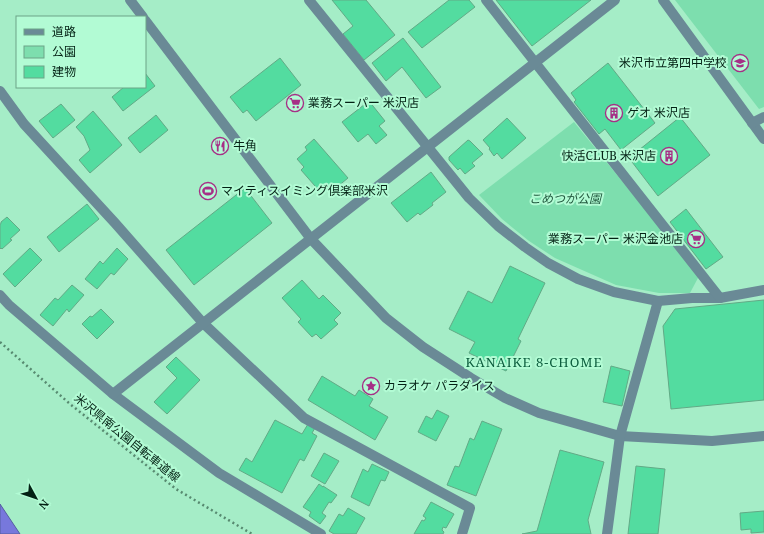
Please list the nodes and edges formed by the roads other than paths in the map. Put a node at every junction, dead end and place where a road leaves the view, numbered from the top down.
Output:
1 (130, 0) edge
2 (309, 0) edge
3 (486, 0) edge
4 (615, 0) edge
5 (662, 0) edge
6 (142, 16) edge
7 (146, 21) edge
8 (536, 62) junction
9 (0, 91) edge
10 (764, 116) edge
11 (752, 123) junction
12 (764, 139) edge
13 (428, 147) junction
14 (311, 239) junction
15 (764, 290) edge
16 (0, 295) edge
17 (720, 298) junction
18 (658, 301) junction
19 (203, 323) junction
20 (113, 394) junction
21 (620, 436) junction
22 (764, 436) edge
23 (321, 534) edge
24 (462, 534) edge
25 (607, 534) edge

1 - 6 street
2 - 13 street
3 - 8 street
4 - 8 street
5 - 11 street
7 - 14 street
8 - 13 street
8 - 17 street
9 - 19 street
10 - 11 street
11 - 12 street
13 - 14 street
13 - 18 street
14 - 19 street
14 - 21 street
15 - 17 street
16 - 20 street
17 - 18 street
18 - 21 street
19 - 20 street
19 - 24 street
20 - 23 street
21 - 22 street
21 - 25 street

